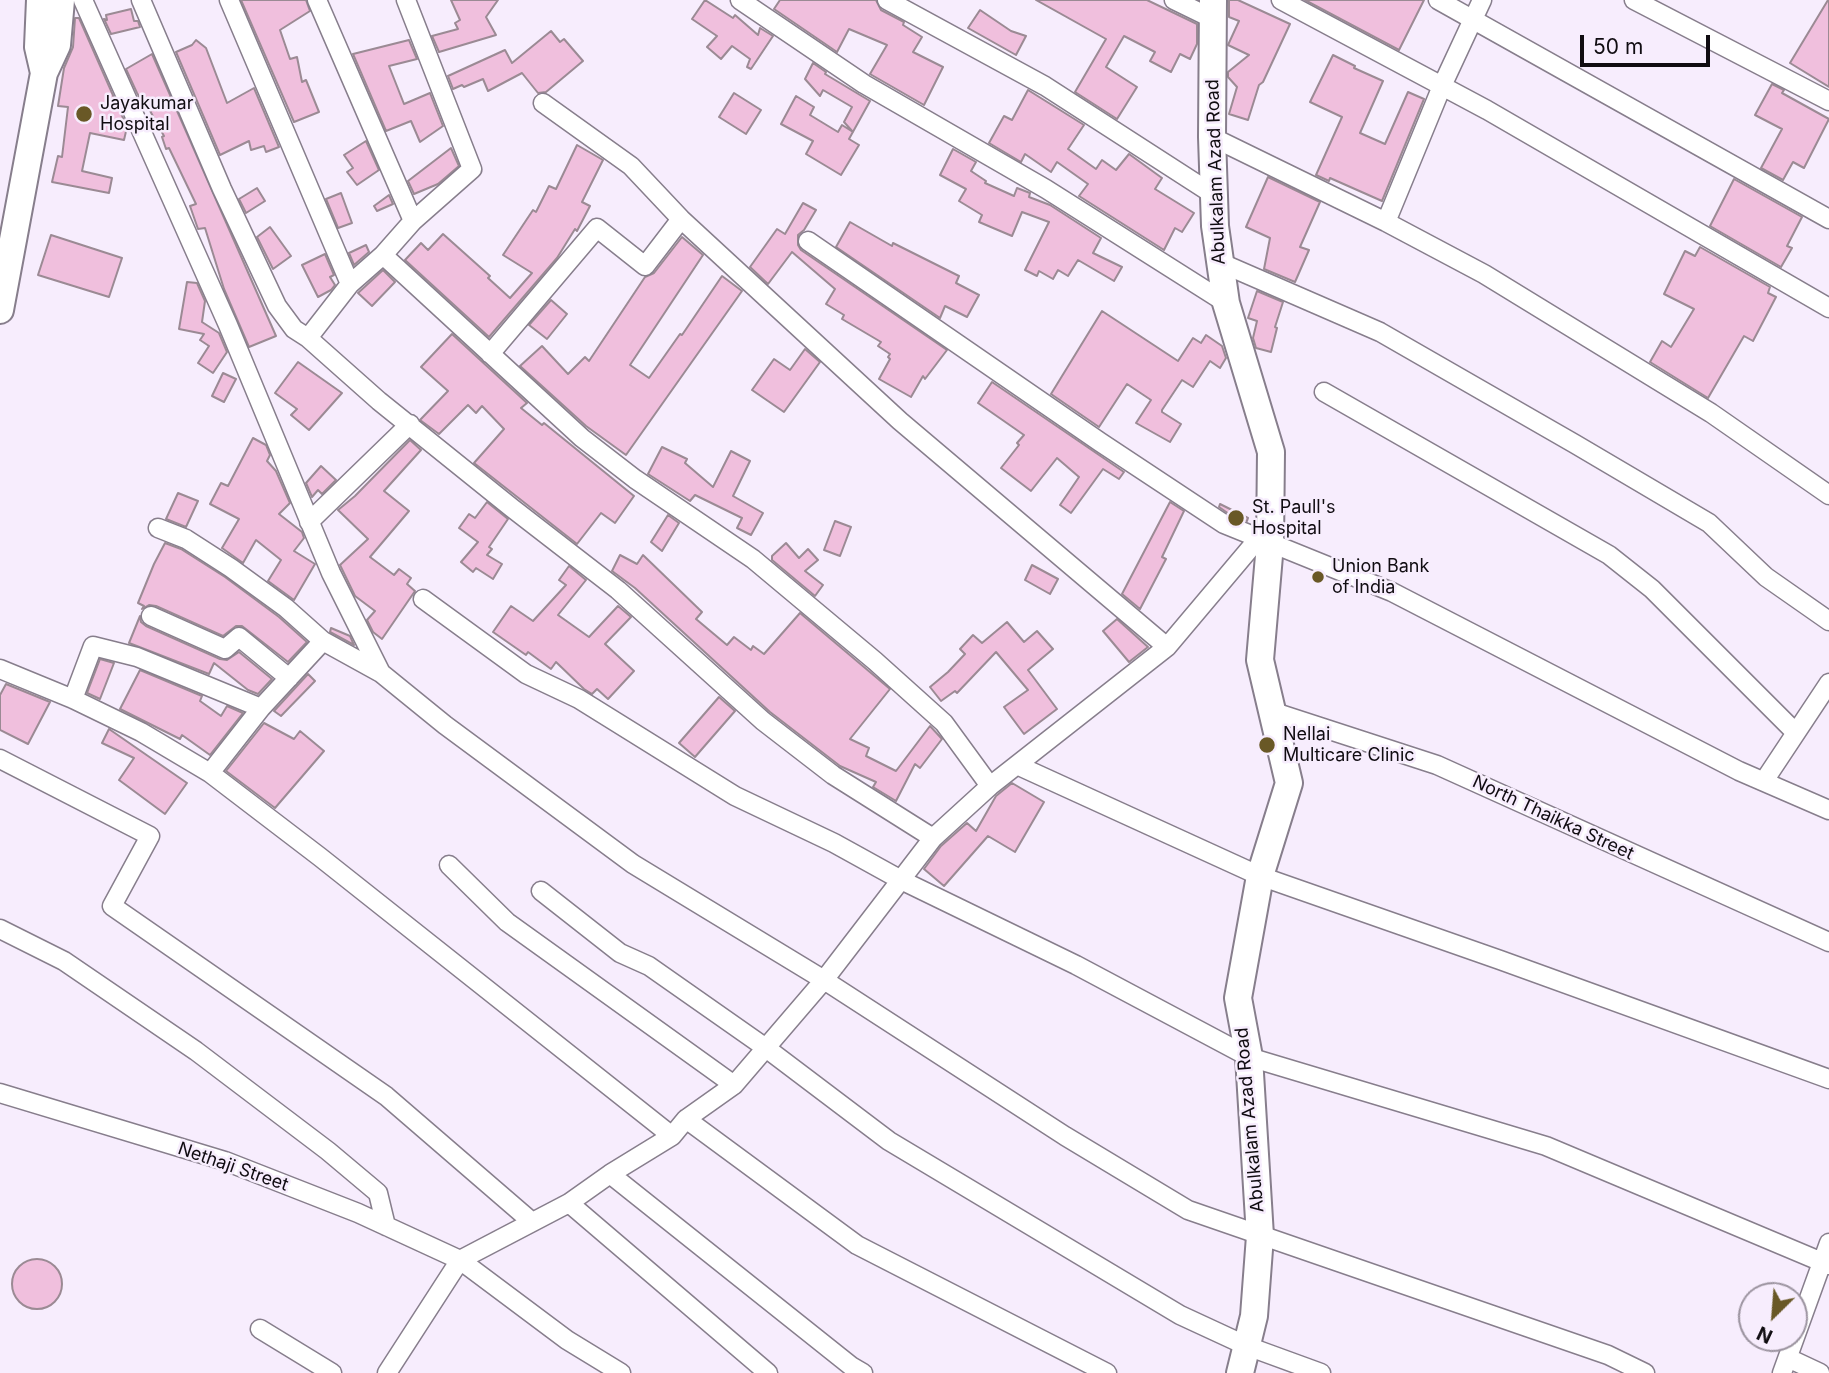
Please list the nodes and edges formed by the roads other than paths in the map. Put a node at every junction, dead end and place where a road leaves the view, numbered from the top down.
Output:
1 (40, 0) edge
2 (61, 0) edge
3 (83, 0) edge
4 (141, 0) edge
5 (229, 0) edge
6 (317, 0) edge
7 (406, 0) edge
8 (740, 0) edge
9 (887, 0) edge
10 (1174, 0) edge
11 (1281, 0) edge
12 (1438, 0) edge
13 (1482, 0) edge
14 (1634, 0) edge
15 (1213, 10) edge
16 (1474, 19) junction
17 (44, 73) junction
18 (1442, 86) junction
19 (1829, 101) edge
20 (543, 103) dead end
21 (1212, 137) junction
22 (1214, 195) junction
23 (681, 219) junction
24 (1829, 219) edge
25 (413, 221) junction
26 (1386, 222) junction
27 (808, 241) dead end
28 (383, 255) junction
29 (1219, 262) junction
30 (350, 284) junction
31 (1226, 303) junction
32 (1829, 308) edge
33 (0, 310) edge
34 (308, 338) junction
35 (490, 354) junction
36 (1324, 392) dead end
37 (410, 424) junction
38 (1829, 495) edge
39 (309, 522) junction
40 (158, 528) dead end
41 (1264, 542) junction
42 (423, 599) dead end
43 (151, 616) dead end
44 (1829, 621) edge
45 (323, 641) junction
46 (1167, 647) junction
47 (0, 669) edge
48 (382, 673) junction
49 (289, 678) junction
50 (1829, 683) edge
51 (73, 699) junction
52 (261, 708) junction
53 (1271, 710) junction
54 (1796, 733) junction
55 (0, 758) edge
56 (1019, 766) junction
57 (210, 773) junction
58 (1764, 781) junction
59 (990, 786) junction
60 (1829, 810) edge
61 (933, 838) junction
62 (449, 865) dead end
63 (1260, 876) junction
64 (901, 880) junction
65 (541, 891) dead end
66 (0, 929) edge
67 (1829, 942) edge
68 (824, 980) junction
69 (766, 1048) junction
70 (1249, 1057) junction
71 (1829, 1079) edge
72 (734, 1085) junction
73 (0, 1094) edge
74 (686, 1119) junction
75 (672, 1136) junction
76 (610, 1174) junction
77 (569, 1203) junction
78 (532, 1223) junction
79 (386, 1226) junction
80 (1260, 1236) junction
81 (1829, 1243) edge
82 (460, 1259) junction
83 (1826, 1263) edge
84 (260, 1329) dead end
85 (1247, 1346) junction
86 (1785, 1365) edge
87 (332, 1373) edge
88 (387, 1373) edge
89 (621, 1373) edge
90 (768, 1373) edge
91 (863, 1373) edge
92 (1107, 1373) edge
93 (1240, 1373) edge
94 (1321, 1373) edge
95 (1645, 1373) edge
96 (1820, 1373) edge

1 - 17 main road
2 - 17 main road
3 - 39 street
4 - 34 street
5 - 30 street
6 - 25 street
7 - 25 street
8 - 31 street
9 - 22 street
10 - 15 street
11 - 18 street
12 - 16 street
13 - 16 street
14 - 19 street
15 - 21 main road, Abulkalam Azad Road
16 - 18 street
16 - 24 street
17 - 33 main road
18 - 26 street
18 - 32 street
20 - 23 street
21 - 22 main road, Abulkalam Azad Road
21 - 26 street
22 - 29 main road, Abulkalam Azad Road
23 - 35 street
23 - 46 street
25 - 28 street
26 - 38 street
27 - 41 street
28 - 30 street
28 - 35 street
29 - 31 main road, Abulkalam Azad Road
29 - 44 street
30 - 34 street
31 - 41 main road, Abulkalam Azad Road
34 - 37 street
35 - 59 street
36 - 54 street
37 - 39 street
37 - 61 street
39 - 48 street
40 - 45 street
41 - 46 street
41 - 53 main road, Abulkalam Azad Road
41 - 58 street
42 - 64 street
43 - 49 street
45 - 48 street
45 - 49 street
46 - 56 street
47 - 51 street
48 - 68 street
49 - 52 street
50 - 54 street
51 - 52 street
51 - 57 street
52 - 57 street
53 - 63 main road, Abulkalam Azad Road
53 - 67 street, North Thaikka Street
54 - 58 street
55 - 78 street
56 - 59 street
56 - 63 street
57 - 75 street
58 - 60 street
59 - 61 street
61 - 64 street
62 - 72 street
63 - 70 main road, Abulkalam Azad Road
63 - 71 street
64 - 68 street
64 - 70 street
65 - 69 street
66 - 79 street
68 - 69 street
68 - 80 street
69 - 72 street
69 - 85 street
70 - 80 main road, Abulkalam Azad Road
70 - 83 street
72 - 74 street
73 - 79 street, Nethaji Street
74 - 75 street
74 - 92 street
75 - 76 street
76 - 77 street
76 - 91 street
77 - 78 street
77 - 90 street
78 - 82 street
79 - 82 street, Nethaji Street
80 - 85 main road, Abulkalam Azad Road
80 - 95 street
81 - 83 street
82 - 88 street
82 - 89 street, Nethaji Street
83 - 86 street
84 - 87 street
85 - 93 main road, Abulkalam Azad Road
85 - 94 street
86 - 96 street

